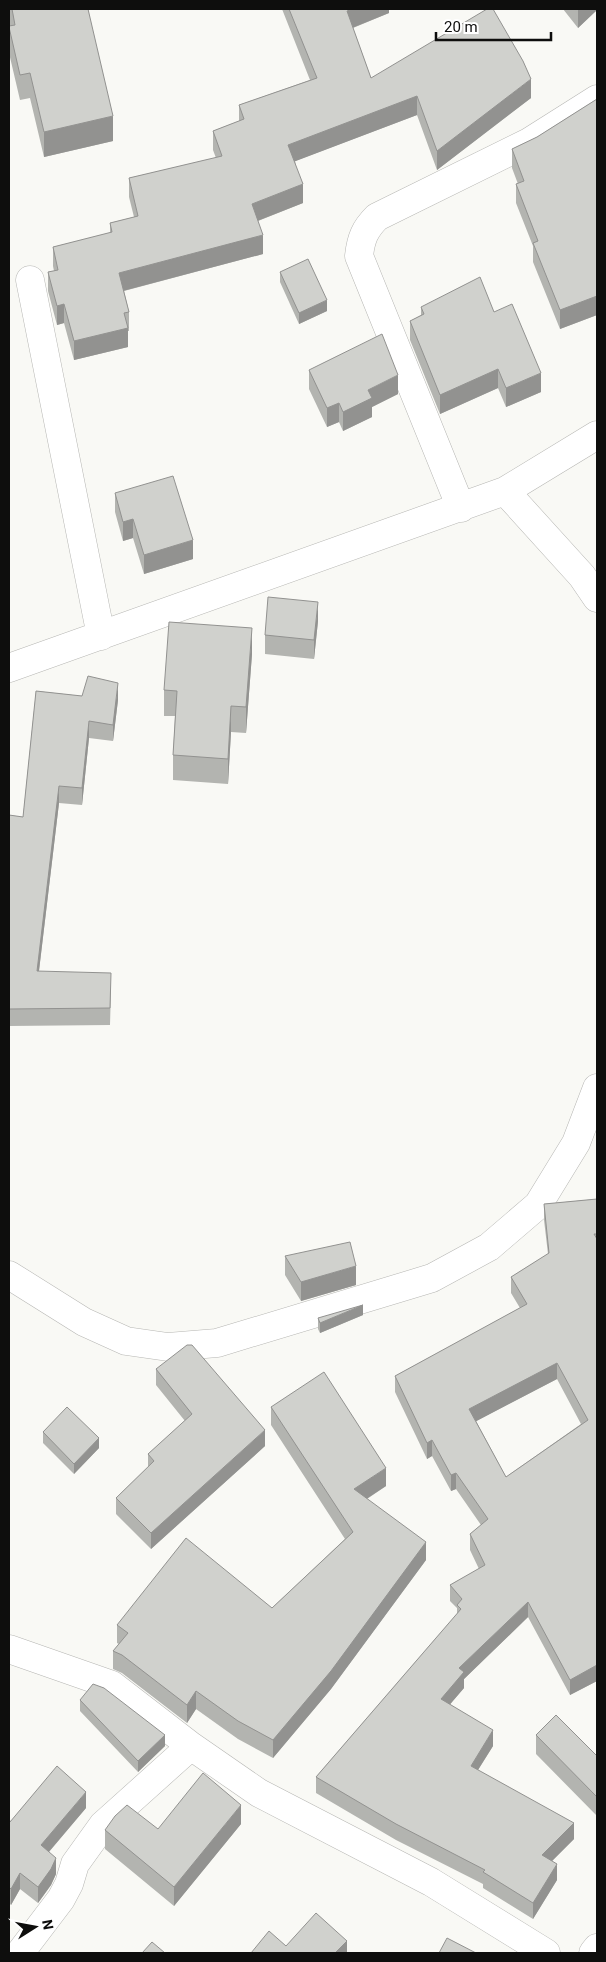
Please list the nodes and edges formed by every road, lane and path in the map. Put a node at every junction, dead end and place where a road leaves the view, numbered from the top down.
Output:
1 (597, 99) edge
2 (30, 280) dead end
3 (597, 435) edge
4 (505, 492) junction
5 (461, 508) junction
6 (597, 598) edge
7 (101, 636) junction
8 (9, 668) edge
9 (597, 1088) edge
10 (568, 1202) edge
11 (538, 1206) junction
12 (9, 1276) edge
13 (9, 1649) edge
14 (191, 1746) junction
15 (597, 1948) edge
16 (20, 1953) edge
17 (546, 1953) edge
18 (593, 1953) edge

1 - 5 street
2 - 7 street
3 - 4 street
4 - 5 street
4 - 6 street
5 - 7 street
7 - 8 street
9 - 11 street
10 - 11 street
11 - 12 street
13 - 14 street
14 - 16 street
14 - 17 street
15 - 18 street

